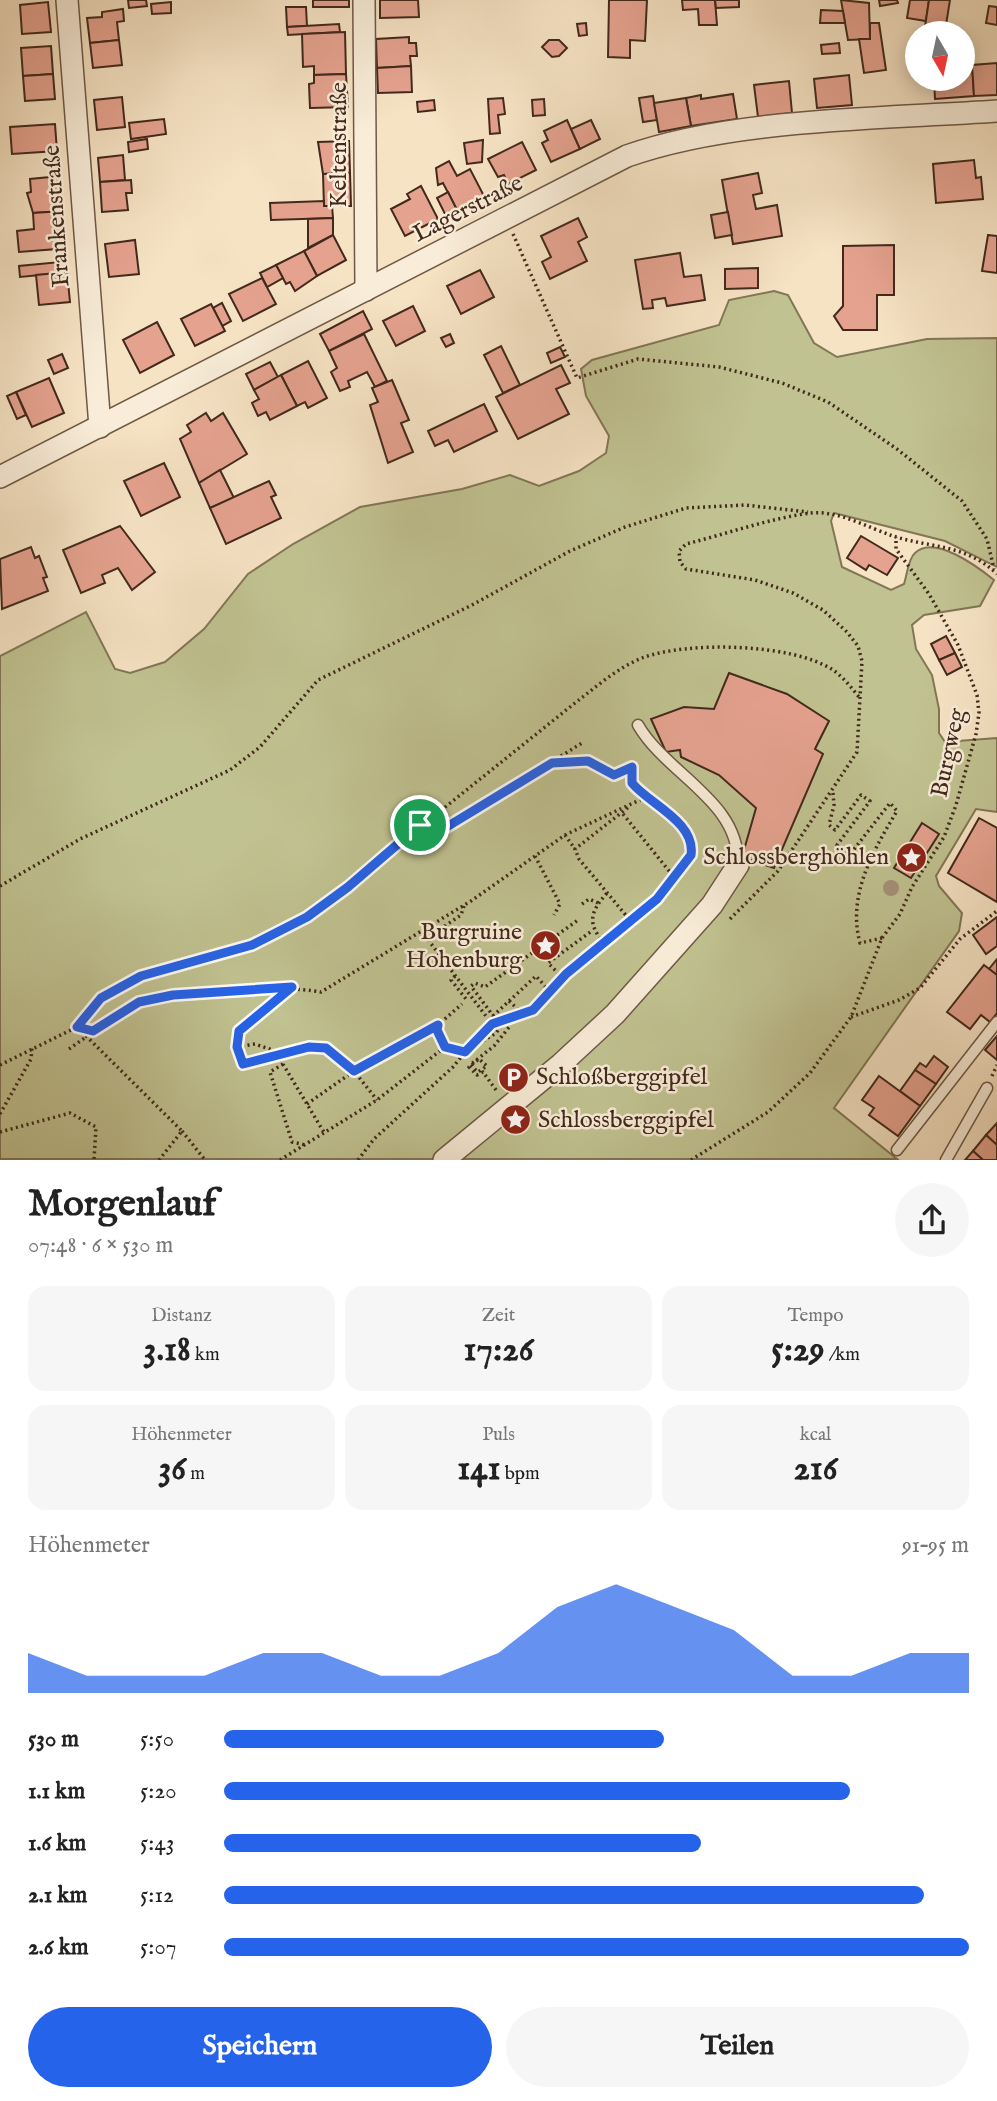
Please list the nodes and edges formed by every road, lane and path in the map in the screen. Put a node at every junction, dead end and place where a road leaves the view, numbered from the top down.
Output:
1 (67, 0) edge
2 (365, 0) edge
3 (997, 111) edge
4 (507, 219) junction
5 (366, 290) junction
6 (100, 427) junction
7 (0, 477) edge
8 (813, 513) junction
9 (896, 537) junction
10 (996, 573) edge
11 (861, 698) junction
12 (978, 704) junction
13 (971, 708) dead end
14 (638, 725) dead end
15 (582, 743) dead end
16 (552, 763) junction
17 (832, 792) junction
18 (644, 798) junction
19 (631, 805) junction
20 (623, 814) junction
21 (420, 825) junction
22 (565, 835) junction
23 (575, 849) junction
24 (792, 851) dead end
25 (535, 856) junction
26 (738, 865) joint
27 (674, 877) junction
28 (0, 886) edge
29 (607, 893) junction
30 (598, 903) junction
31 (582, 904) dead end
32 (464, 905) junction
33 (997, 911) edge
34 (554, 915) dead end
35 (629, 919) junction
36 (578, 920) dead end
37 (431, 925) junction
38 (593, 930) junction
39 (436, 932) junction
40 (882, 938) junction
41 (604, 943) junction
42 (455, 975) junction
43 (563, 978) junction
44 (292, 987) junction
45 (551, 993) junction
46 (466, 999) dead end
47 (509, 1001) junction
48 (462, 1004) dead end
49 (522, 1013) junction
50 (494, 1016) junction
51 (851, 1017) junction
52 (505, 1020) junction
53 (498, 1021) junction
54 (997, 1022) edge
55 (492, 1024) junction
56 (438, 1025) junction
57 (77, 1027) junction
58 (86, 1037) junction
59 (237, 1047) junction
60 (445, 1047) junction
61 (32, 1048) junction
62 (69, 1049) dead end
63 (465, 1052) junction
64 (279, 1056) junction
65 (283, 1064) junction
66 (0, 1065) edge
67 (354, 1071) junction
68 (488, 1079) dead end
69 (987, 1088) dead end
70 (377, 1100) junction
71 (307, 1104) junction
72 (0, 1114) edge
73 (182, 1131) junction
74 (0, 1132) edge
75 (325, 1134) junction
76 (306, 1145) junction
77 (897, 1150) dead end
78 (94, 1160) edge
79 (159, 1160) edge
80 (205, 1160) edge
81 (280, 1160) edge
82 (358, 1160) edge
83 (444, 1160) edge
84 (691, 1160) edge
85 (946, 1160) edge

1 - 6 street, Frankenstraße
2 - 5 street, Keltenstraße
3 - 4 street, Lagerstraße
4 - 5 street, Lagerstraße
4 - 10 path
5 - 6 street, Lagerstraße
6 - 7 street, Lagerstraße
8 - 9 path
8 - 11 path
8 - 28 path
9 - 10 path
9 - 12 path, Burgweg
11 - 17 path
11 - 21 path
12 - 13 path
12 - 40 path, Burgweg
14 - 26 lane
15 - 16 path
16 - 18 path
16 - 21 path
17 - 24 path
17 - 40 path
18 - 19 path
18 - 27 path
19 - 20 path
19 - 22 path
20 - 23 path
20 - 27 path
21 - 57 path
22 - 23 path
22 - 25 path
23 - 29 path
25 - 32 path
25 - 34 path
26 - 83 street
27 - 35 path
29 - 30 path
29 - 35 path
30 - 31 path
30 - 38 path
32 - 37 path
32 - 39 path
33 - 51 path
35 - 41 path
36 - 50 path
37 - 39 path
37 - 44 path
38 - 41 path
38 - 43 path
39 - 42 path
40 - 51 path, Burgweg
41 - 43 path
42 - 46 path
42 - 55 path
43 - 45 path
44 - 57 path
44 - 59 path
45 - 47 path
45 - 49 path
47 - 49 path
47 - 50 path
48 - 56 path
49 - 52 path
50 - 53 path
51 - 84 path, Burgweg
52 - 53 path
52 - 63 path
52 - 68 path
53 - 55 path
54 - 77 lane
55 - 63 path
56 - 60 path
56 - 67 path
57 - 58 path
57 - 61 path
58 - 62 path
58 - 73 path
59 - 64 path
59 - 64 path
60 - 63 path
60 - 70 path
61 - 66 path
61 - 72 path
63 - 82 path
64 - 65 path
64 - 67 path
65 - 71 path
65 - 76 path
67 - 70 path
67 - 71 path
69 - 85 lane
70 - 75 path
71 - 75 path
73 - 79 path
73 - 80 path
74 - 78 path
75 - 76 path
76 - 81 path

